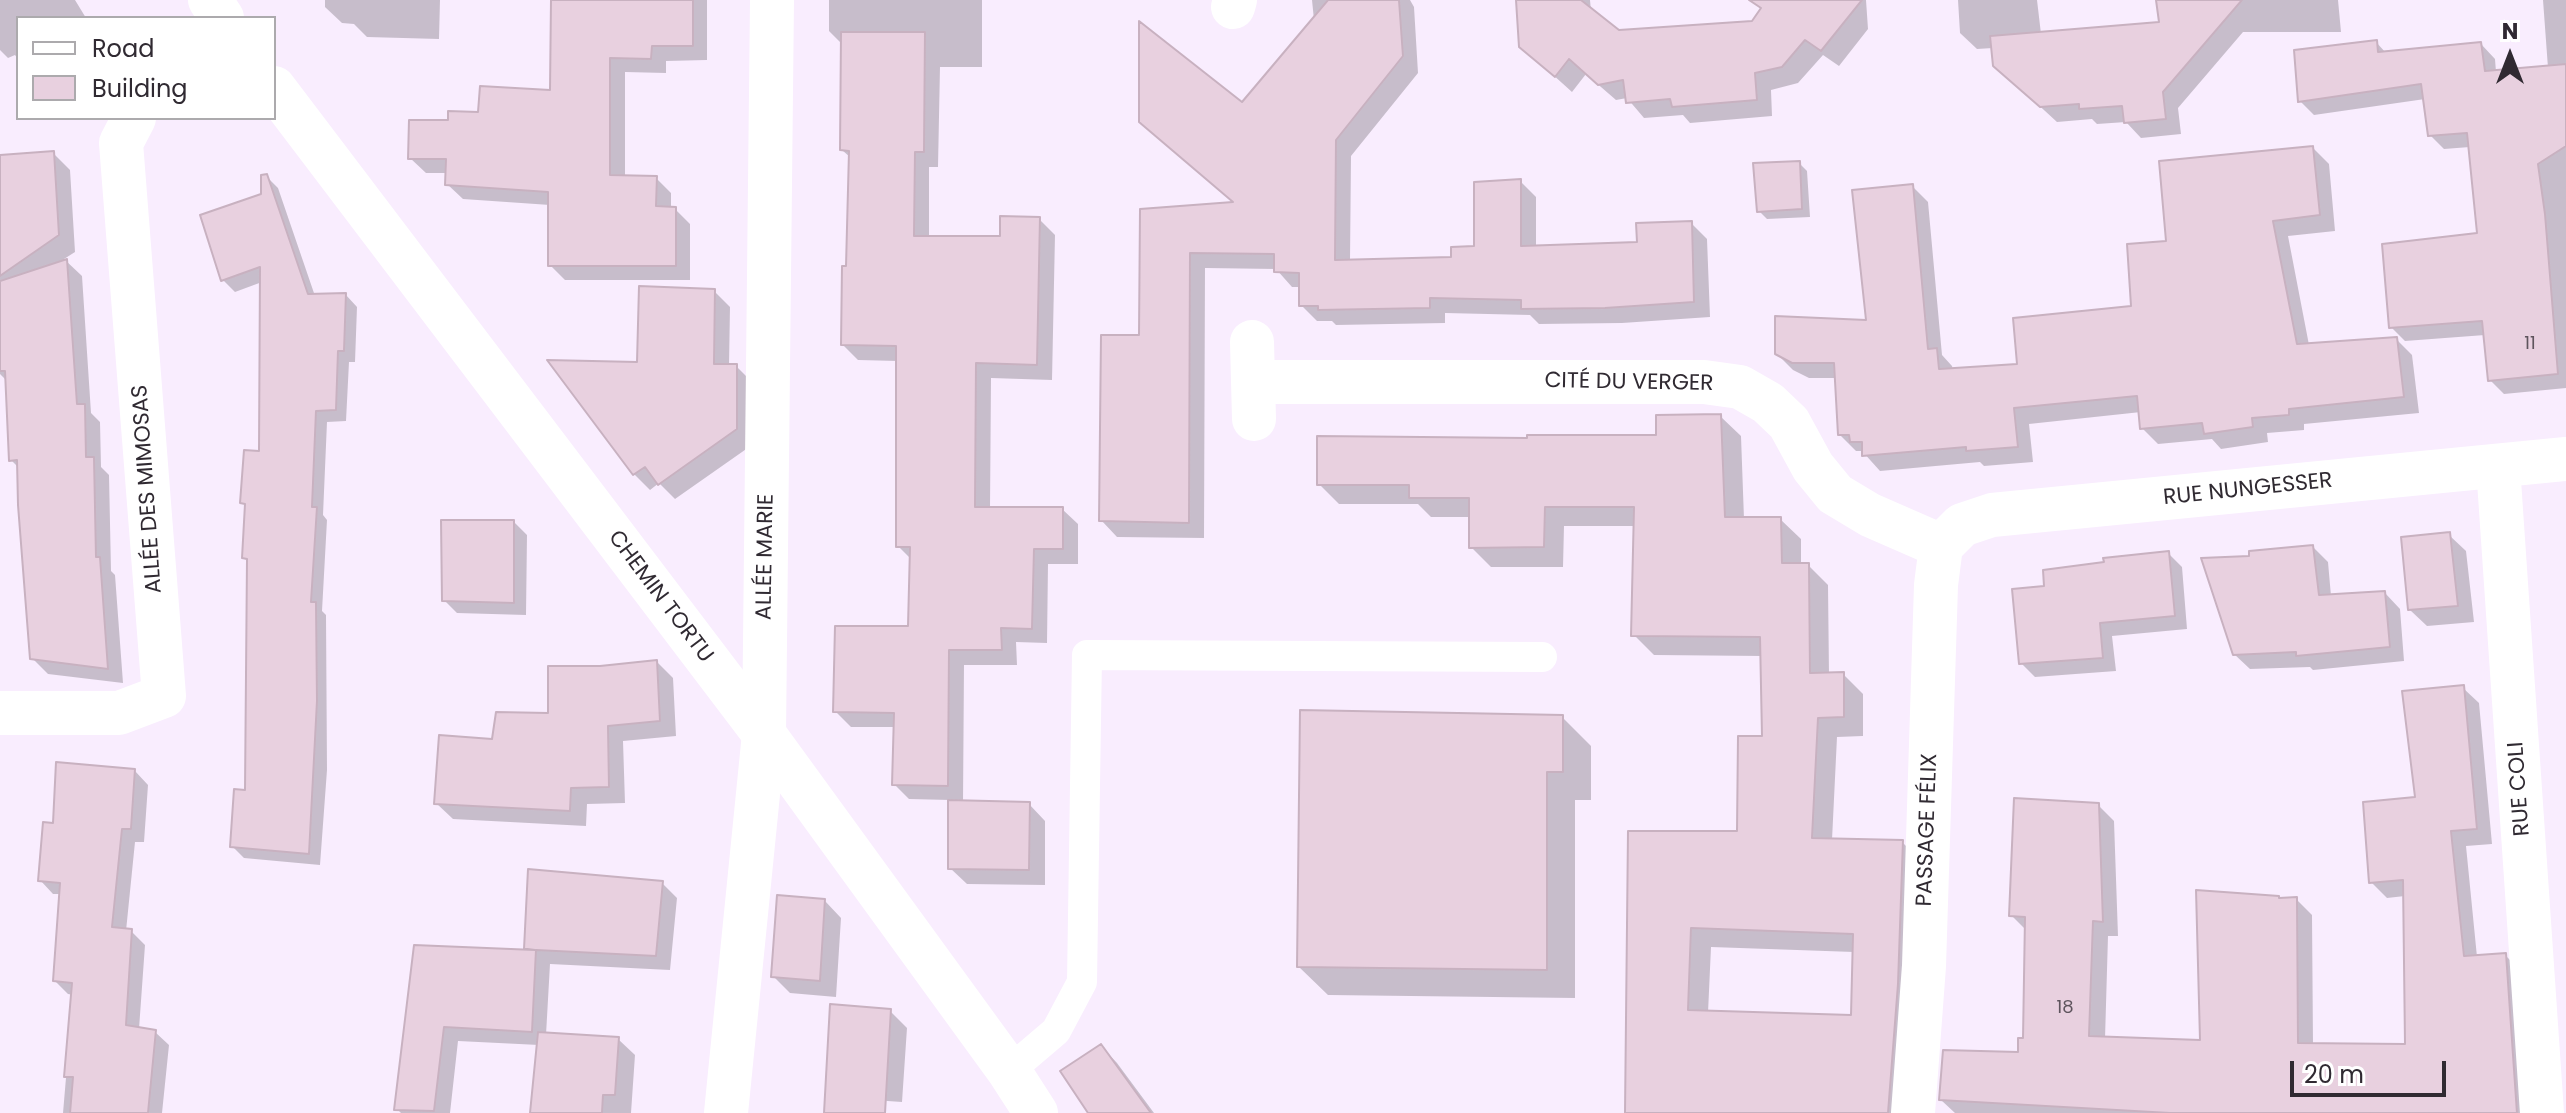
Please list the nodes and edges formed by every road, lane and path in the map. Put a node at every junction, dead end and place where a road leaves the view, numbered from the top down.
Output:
1 (772, 0) edge
2 (276, 91) edge
3 (133, 120) edge
4 (1253, 381) dead end
5 (2566, 459) edge
6 (2498, 466) junction
7 (1941, 546) junction
8 (1542, 657) dead end
9 (0, 713) edge
10 (764, 734) junction
11 (1009, 1071) junction
12 (726, 1113) edge
13 (1036, 1113) edge
14 (1913, 1113) edge
15 (2542, 1113) edge

1 - 10 street, ALLÉE MARIE
2 - 10 street, CHEMIN TORTU
3 - 9 street, ALLÉE DES MIMOSAS
4 - 7 street, CITÉ DU VERGER
5 - 6 street, RUE NUNGESSER
6 - 7 street, RUE NUNGESSER
6 - 15 street, RUE COLI
7 - 14 street, PASSAGE FÉLIX
8 - 11 lane
10 - 11 street, CHEMIN TORTU
10 - 12 street, ALLÉE MARIE
11 - 13 street, CHEMIN TORTU

